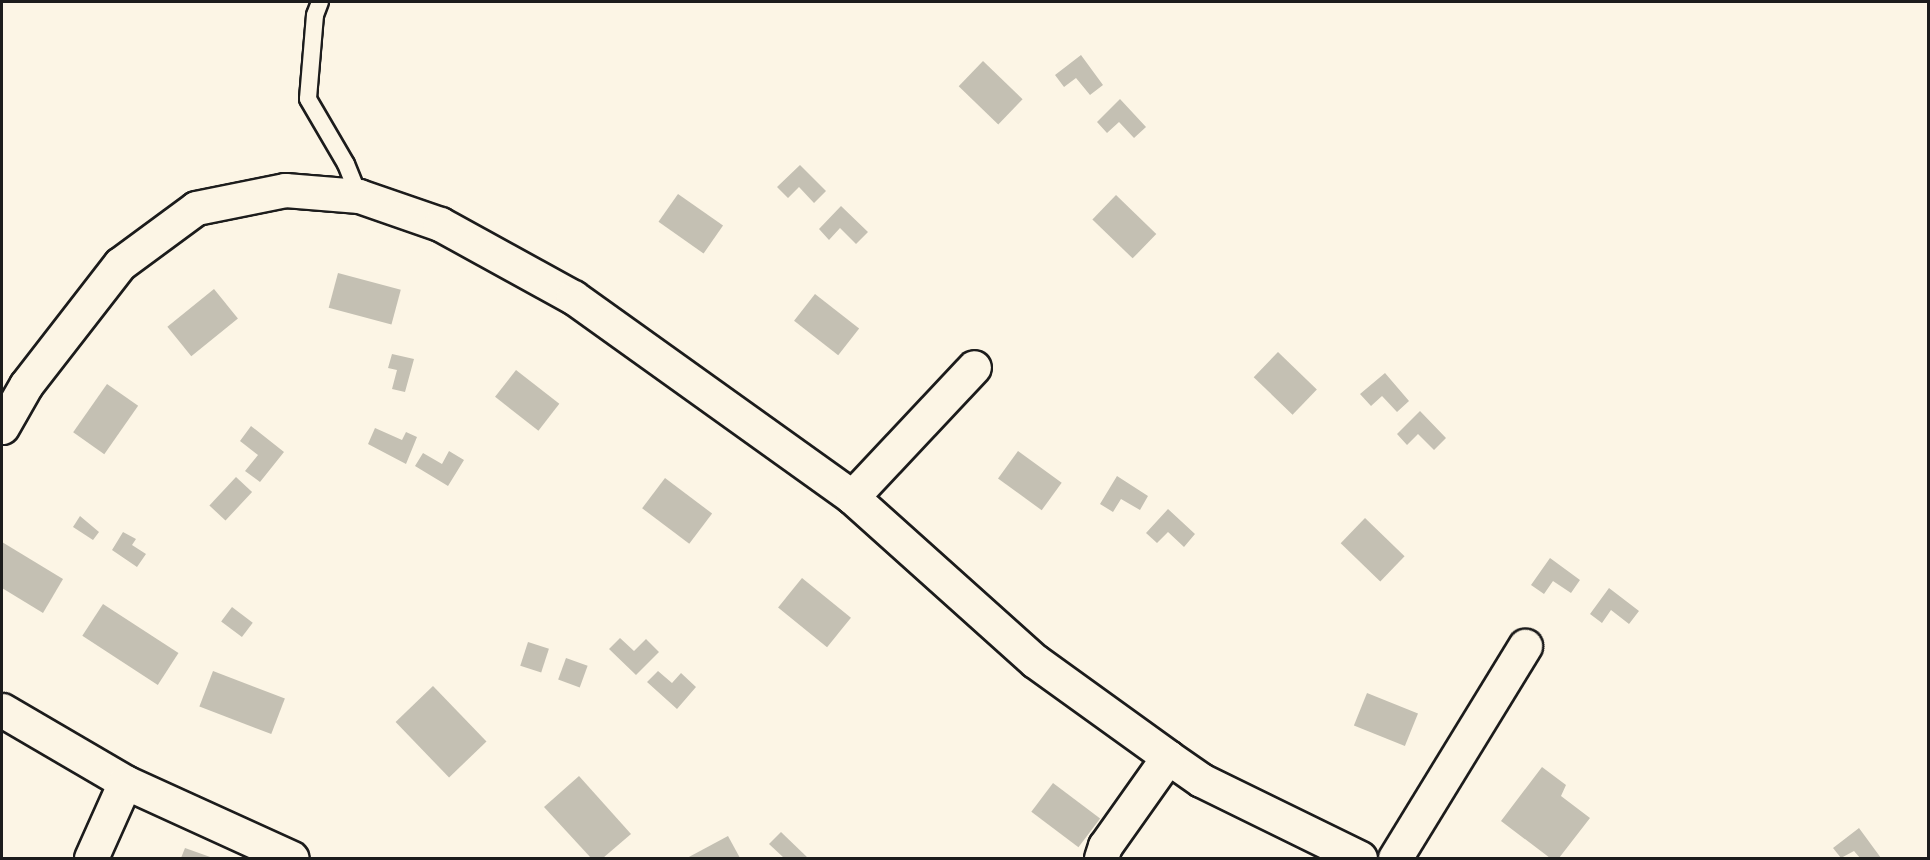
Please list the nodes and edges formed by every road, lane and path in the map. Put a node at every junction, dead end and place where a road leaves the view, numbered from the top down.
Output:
1 (320, 2) edge
2 (359, 196) junction
3 (974, 366) dead end
4 (2, 427) edge
5 (852, 497) junction
6 (1525, 646) dead end
7 (2, 710) edge
8 (1168, 757) junction
9 (125, 782) junction
10 (91, 858) edge
11 (292, 858) edge
12 (1101, 858) edge
13 (1360, 858) edge
14 (1395, 858) edge

1 - 2 lane
2 - 4 street
2 - 5 street
3 - 5 street
5 - 8 street
6 - 14 street
7 - 9 street
8 - 12 street
8 - 13 street
9 - 10 street
9 - 11 street

